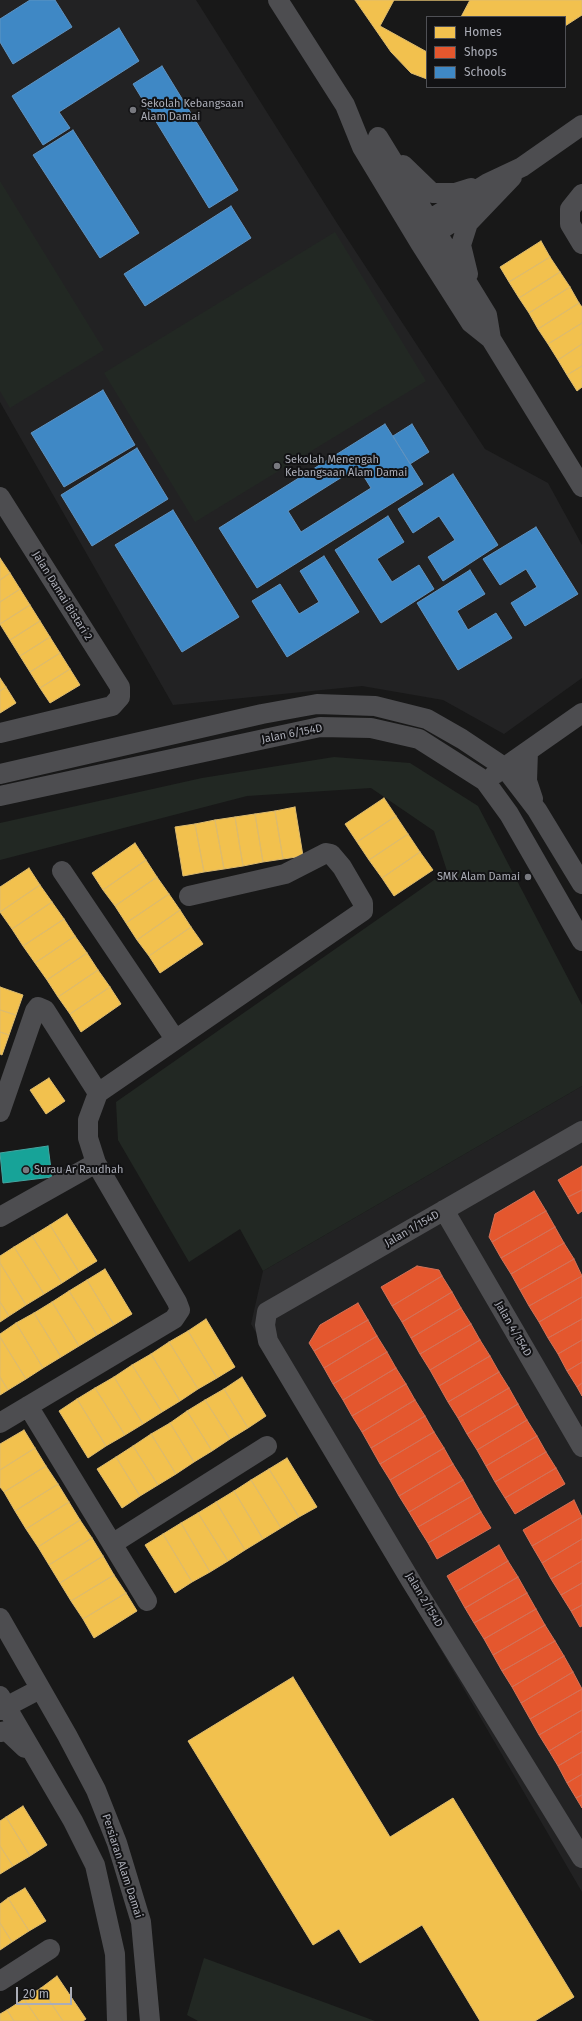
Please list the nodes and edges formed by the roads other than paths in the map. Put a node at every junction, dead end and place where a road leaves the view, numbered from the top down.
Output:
1 (278, 0) edge
2 (345, 105) junction
3 (582, 125) edge
4 (378, 137) junction
5 (491, 189) junction
6 (582, 194) edge
7 (425, 231) junction
8 (582, 244) edge
9 (471, 289) junction
10 (491, 339) junction
11 (582, 487) edge
12 (0, 497) edge
13 (582, 713) edge
14 (0, 733) edge
15 (480, 751) junction
16 (528, 751) junction
17 (504, 767) junction
18 (0, 774) edge
19 (485, 781) junction
20 (0, 796) edge
21 (537, 810) junction
22 (62, 871) dead end
23 (582, 884) edge
24 (189, 896) dead end
25 (582, 941) edge
26 (175, 1040) junction
27 (98, 1093) junction
28 (0, 1112) edge
29 (582, 1130) edge
30 (96, 1164) junction
31 (444, 1210) junction
32 (0, 1217) edge
33 (268, 1341) joint
34 (28, 1406) junction
35 (0, 1423) edge
36 (267, 1446) dead end
37 (582, 1447) edge
38 (112, 1544) junction
39 (147, 1601) dead end
40 (0, 1618) edge
41 (40, 1689) junction
42 (2, 1704) edge
43 (0, 1732) edge
44 (36, 1757) junction
45 (582, 1858) edge
46 (50, 1949) dead end
47 (0, 1980) edge
48 (117, 2021) edge
49 (150, 2021) edge

1 - 2 street
2 - 4 street
2 - 7 street
3 - 5 street
4 - 5 street
4 - 7 street
5 - 7 street
5 - 9 street
6 - 8 street
7 - 9 street
7 - 10 street
9 - 10 street
10 - 11 street
12 - 14 street, Jalan Damai Bistari 2
13 - 16 street
15 - 16 street
15 - 17 street
15 - 18 street
16 - 17 street
16 - 21 street
17 - 19 street
17 - 21 street
19 - 20 street, Jalan 6/154D
19 - 25 street, Jalan 6/154D
21 - 23 street
22 - 26 street
24 - 26 street
26 - 27 street
27 - 28 street
27 - 30 street
29 - 31 street, Jalan 1/154D
30 - 32 street
30 - 34 street
31 - 33 street, Jalan 1/154D
31 - 37 street, Jalan 4/154D
33 - 45 street, Jalan 2/154D
34 - 35 street
34 - 38 street
36 - 38 street
38 - 39 street
40 - 41 street, Persiaran Alam Damai
41 - 42 street
41 - 49 street, Persiaran Alam Damai
42 - 44 street
43 - 44 street
44 - 48 street
46 - 47 street

